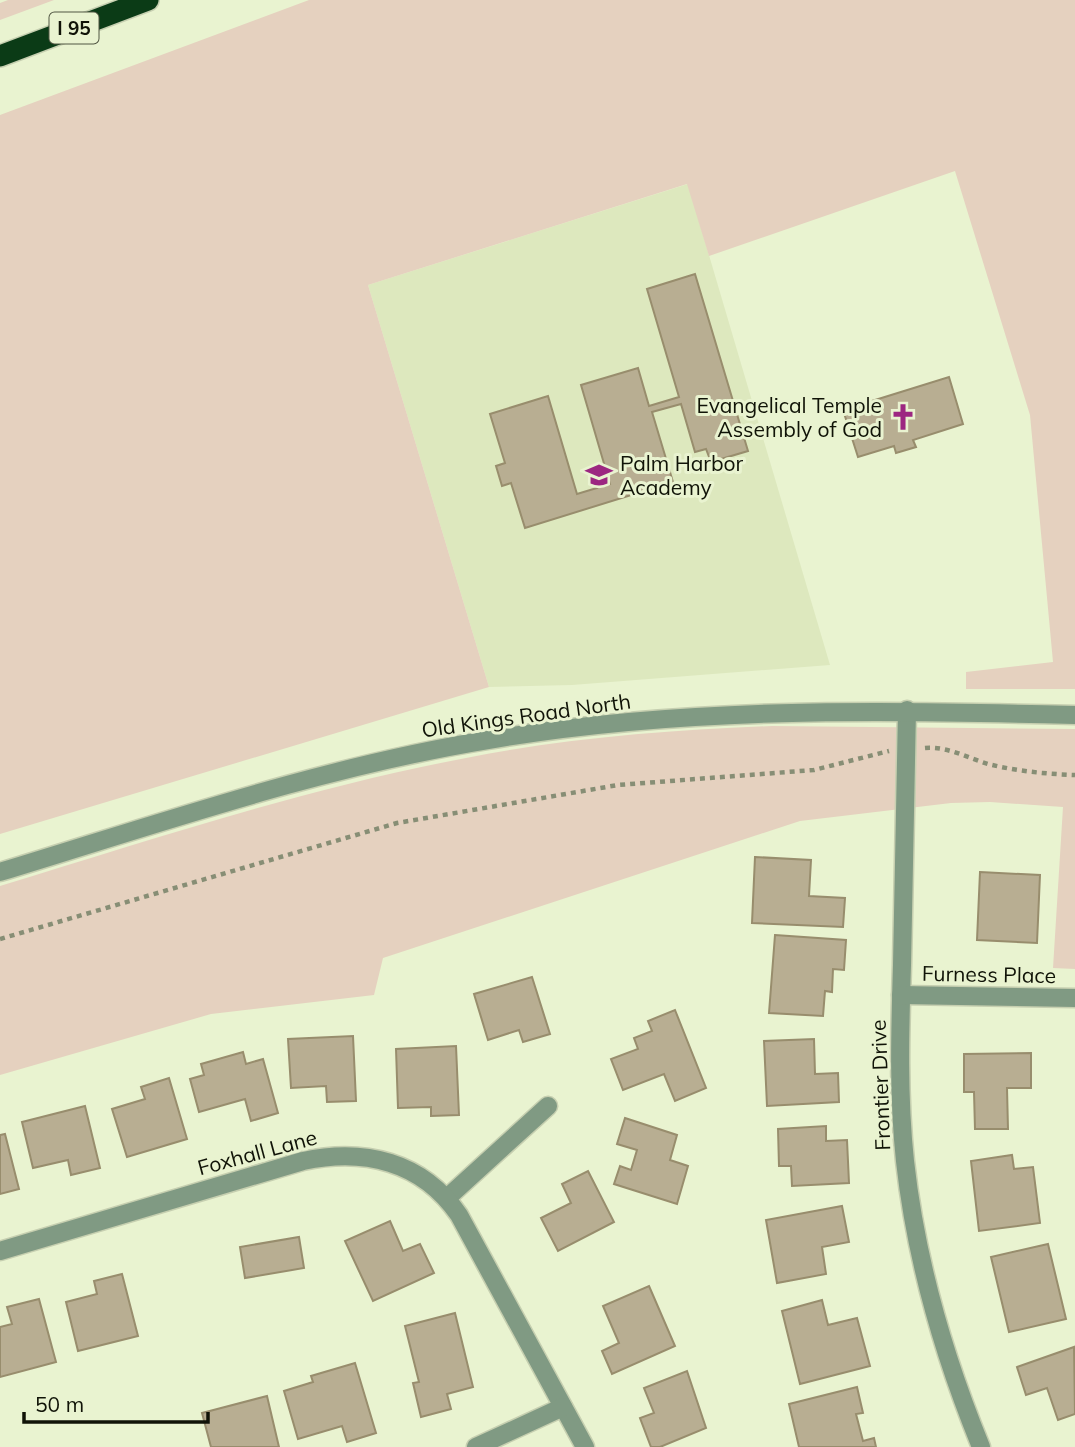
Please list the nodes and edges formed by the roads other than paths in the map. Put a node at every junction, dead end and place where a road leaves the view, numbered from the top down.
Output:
1 (148, 0) edge
2 (0, 56) edge
3 (907, 710) junction
4 (1075, 715) edge
5 (0, 872) edge
6 (901, 995) junction
7 (1075, 998) edge
8 (548, 1107) dead end
9 (447, 1198) junction
10 (0, 1251) edge
11 (563, 1407) junction
12 (477, 1447) edge
13 (585, 1447) edge
14 (981, 1447) edge

1 - 2 highway, I 95
3 - 4 street, Old Kings Road North
3 - 5 street, Old Kings Road North
3 - 6 street, Frontier Drive
6 - 7 street, Furness Place
6 - 14 street, Frontier Drive
8 - 9 street
9 - 10 street, Foxhall Lane
9 - 11 street, Foxhall Lane
11 - 12 street
11 - 13 street, Foxhall Lane

